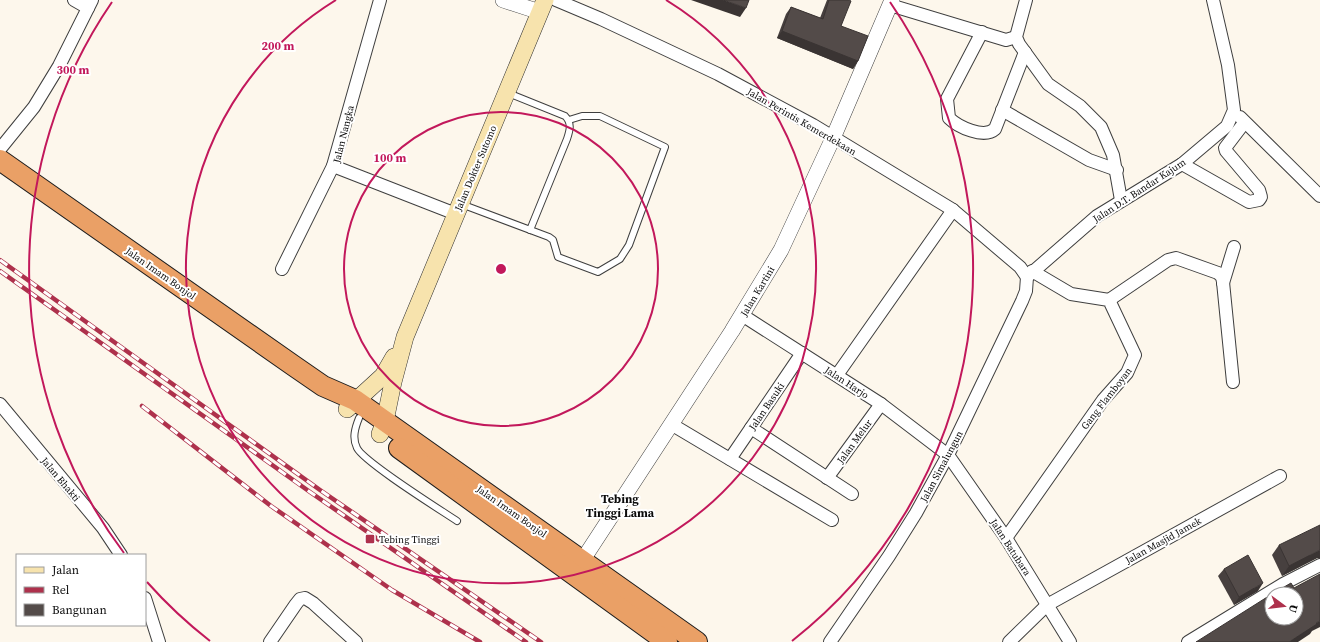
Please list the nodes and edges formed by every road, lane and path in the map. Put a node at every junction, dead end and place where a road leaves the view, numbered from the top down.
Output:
1 (74, 0) edge
2 (380, 0) edge
3 (503, 0) edge
4 (556, 0) edge
5 (1026, 0) edge
6 (1212, 0) edge
7 (891, 2) edge
8 (90, 4) edge
9 (542, 6) edge
10 (982, 32) junction
11 (1016, 37) junction
12 (1025, 52) junction
13 (506, 93) junction
14 (1002, 110) junction
15 (1234, 110) junction
16 (569, 120) junction
17 (1244, 123) junction
18 (833, 138) junction
19 (0, 149) edge
20 (0, 160) edge
21 (1182, 164) junction
22 (333, 166) junction
23 (1117, 170) junction
24 (1320, 196) edge
25 (1121, 200) junction
26 (458, 209) junction
27 (953, 210) junction
28 (530, 230) junction
29 (1234, 247) dead end
30 (282, 269) dead end
31 (1030, 274) junction
32 (1223, 283) junction
33 (1109, 300) junction
34 (742, 315) junction
35 (406, 337) junction
36 (802, 353) junction
37 (837, 376) junction
38 (1233, 382) dead end
39 (0, 404) edge
40 (881, 404) junction
41 (353, 409) junction
42 (671, 424) junction
43 (382, 428) junction
44 (751, 428) junction
45 (948, 455) junction
46 (730, 459) junction
47 (1280, 476) dead end
48 (827, 478) junction
49 (852, 494) dead end
50 (832, 520) dead end
51 (457, 521) dead end
52 (1006, 538) junction
53 (120, 554) edge
54 (1320, 565) edge
55 (578, 568) junction
56 (146, 602) edge
57 (1047, 605) junction
58 (155, 639) edge
59 (270, 642) edge
60 (356, 642) edge
61 (668, 642) edge
62 (697, 642) edge
63 (830, 642) edge
64 (1009, 642) edge
65 (1070, 642) edge
66 (1188, 642) edge

1 - 8 street
2 - 22 street, Jalan Nangka
3 - 9 street
4 - 18 street, Jalan Perintis Kemerdekaan
5 - 11 street
6 - 15 street
7 - 10 street
7 - 18 street, Jalan Kartini
8 - 19 street
9 - 13 main road, Jalan Dokter Sutomo
10 - 11 street
10 - 14 street
11 - 12 street
12 - 14 street
12 - 23 street
13 - 16 lane
13 - 26 main road, Jalan Dokter Sutomo
14 - 23 street
15 - 17 street
15 - 21 street, Jalan D.T. Bandar Kajum
16 - 28 lane
16 - 28 lane
17 - 21 street
17 - 24 street
18 - 27 street, Jalan Perintis Kemerdekaan
18 - 34 street, Jalan Kartini
20 - 41 highway, Jalan Imam Bonjol
21 - 25 street, Jalan D.T. Bandar Kajum
22 - 26 street, Jalan Nangka
22 - 30 street
23 - 25 street
25 - 31 street, Jalan D.T. Bandar Kajum
26 - 28 lane
26 - 35 main road, Jalan Dokter Sutomo
27 - 31 street, Jalan Perintis Kemerdekaan
27 - 37 street
29 - 32 street
31 - 33 street
31 - 45 street, Jalan Simalungun
32 - 33 street
32 - 38 street
33 - 52 street, Gang Flamboyan
34 - 36 street, Jalan Harjo
34 - 42 street, Jalan Kartini
35 - 41 main road, Jalan Dokter Sutomo
35 - 43 main road, Jalan Dokter Sutomo
36 - 37 street, Jalan Harjo
36 - 44 street, Jalan Basuki
37 - 40 street, Jalan Harjo
39 - 53 street, Jalan Bhakti
40 - 45 street, Jalan Harjo
40 - 48 street, Jalan Melur
41 - 43 highway, Jalan Imam Bonjol
41 - 51 lane
42 - 46 street
42 - 55 street, Jalan Kartini
43 - 55 highway, Jalan Imam Bonjol
44 - 46 street, Jalan Basuki
44 - 48 street
45 - 52 street, Jalan Batubara
45 - 63 street, Jalan Simalungun
46 - 50 street
47 - 57 street, Jalan Masjid Jamek
48 - 49 street
52 - 57 street, Jalan Batubara
54 - 66 street
55 - 61 highway, Jalan Imam Bonjol
55 - 62 highway, Jalan Imam Bonjol
56 - 58 street
57 - 64 street, Jalan Masjid Jamek
57 - 65 street, Jalan Batubara
59 - 60 street

